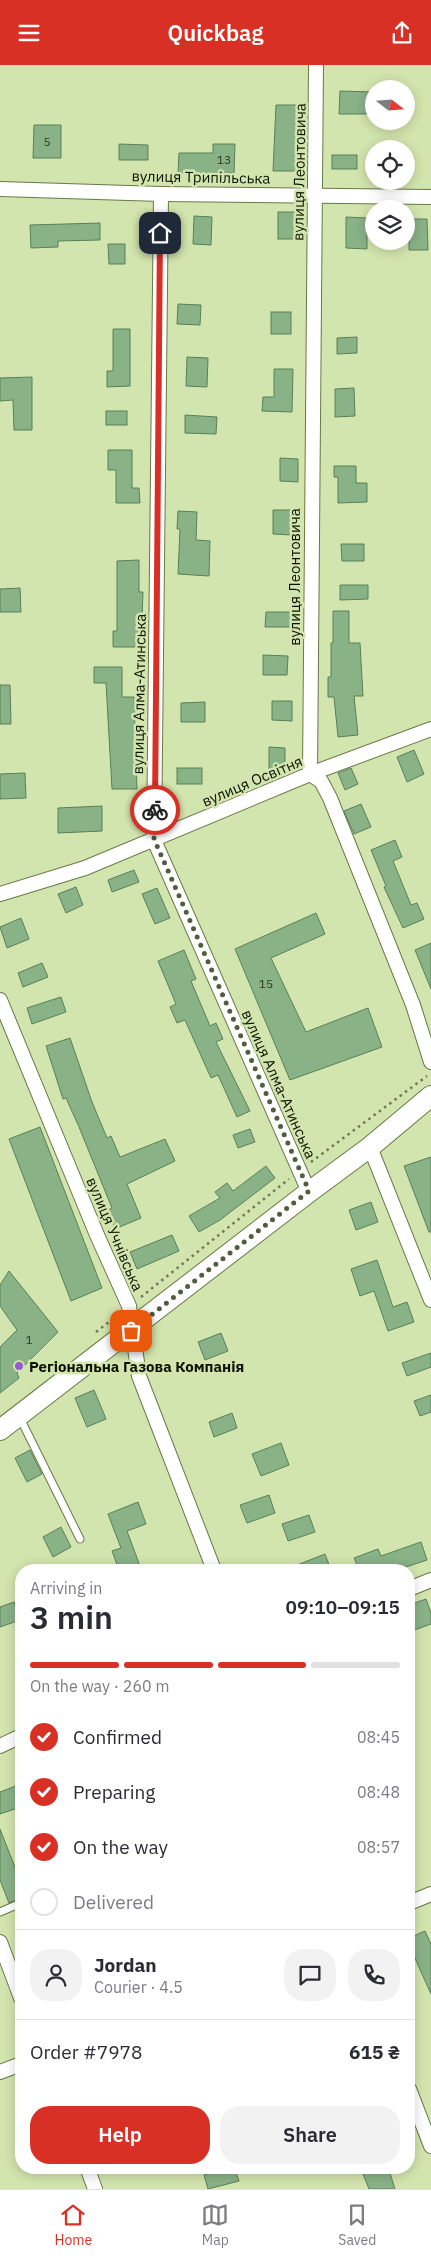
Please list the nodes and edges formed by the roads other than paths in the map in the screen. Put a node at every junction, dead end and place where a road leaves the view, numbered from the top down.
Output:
1 (316, 65) edge
2 (0, 189) edge
3 (161, 194) junction
4 (315, 195) junction
5 (431, 197) edge
6 (431, 729) edge
7 (310, 774) junction
8 (154, 839) junction
9 (0, 894) edge
10 (0, 1000) edge
11 (431, 1062) edge
12 (431, 1096) edge
13 (370, 1147) junction
14 (309, 1191) junction
15 (431, 1300) edge
16 (131, 1331) junction
17 (19, 1416) junction
18 (0, 1430) edge
19 (80, 1539) dead end
20 (212, 1564) edge
21 (431, 1580) edge
22 (415, 1587) edge
23 (15, 1739) edge
24 (0, 1746) edge
25 (431, 1894) edge
26 (415, 1901) edge
27 (15, 1906) edge
28 (0, 1912) edge
29 (0, 1942) edge
30 (15, 1982) edge
31 (15, 2066) edge
32 (0, 2072) edge
33 (415, 2105) edge
34 (431, 2146) edge
35 (90, 2174) edge
36 (95, 2189) edge

1 - 4 street, вулиця Леонтовича
2 - 3 street, вулиця Трипільська
3 - 4 street, вулиця Трипільська
3 - 8 street, вулиця Алма-Атинська
4 - 5 street, вулиця Трипільська
4 - 7 street, вулиця Леонтовича
6 - 7 street, вулиця Освітня
7 - 8 street, вулиця Освітня
7 - 11 street
8 - 9 street, вулиця Освітня
8 - 14 street, вулиця Алма-Атинська
10 - 16 street, вулиця Учнівська
12 - 13 main road
13 - 14 main road
13 - 15 street
14 - 16 main road
16 - 17 main road
16 - 20 street, вулиця Учнівська
17 - 18 main road
17 - 19 lane
21 - 22 street
23 - 24 street
25 - 26 street
27 - 28 lane
29 - 30 street
31 - 32 street
33 - 34 street
35 - 36 street

